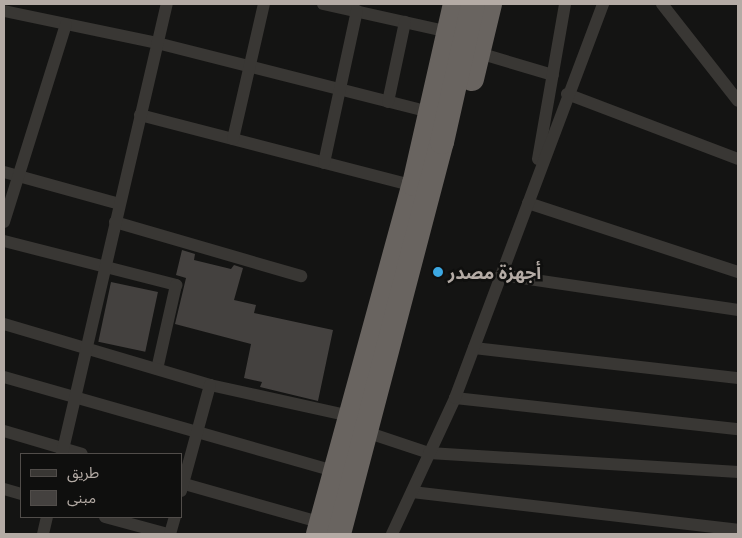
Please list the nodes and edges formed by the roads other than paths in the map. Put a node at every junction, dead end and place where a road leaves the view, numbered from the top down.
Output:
1 (166, 4) edge
2 (264, 4) edge
3 (323, 4) edge
4 (441, 4) edge
5 (455, 4) edge
6 (473, 4) edge
7 (490, 4) edge
8 (565, 4) edge
9 (603, 4) edge
10 (662, 4) edge
11 (4, 11) edge
12 (357, 11) junction
13 (405, 22) junction
14 (66, 24) junction
15 (436, 29) junction
16 (157, 43) junction
17 (479, 53) junction
18 (249, 67) junction
19 (553, 75) junction
20 (341, 90) junction
21 (567, 94) junction
22 (738, 101) edge
23 (388, 102) junction
24 (418, 109) junction
25 (140, 115) junction
26 (233, 139) junction
27 (738, 159) edge
28 (324, 163) junction
29 (436, 165) junction
30 (10, 174) edge
31 (408, 184) junction
32 (530, 199) junction
33 (119, 204) junction
34 (4, 222) edge
35 (115, 222) junction
36 (4, 241) edge
37 (104, 269) junction
38 (738, 272) edge
39 (501, 275) junction
40 (301, 276) dead end
41 (738, 310) edge
42 (4, 324) edge
43 (86, 347) junction
44 (474, 348) junction
45 (157, 369) junction
46 (4, 377) edge
47 (738, 378) edge
48 (210, 385) junction
49 (75, 398) junction
50 (455, 398) junction
51 (358, 424) junction
52 (738, 429) edge
53 (4, 431) edge
54 (196, 433) junction
55 (62, 451) edge
56 (75, 453) edge
57 (429, 453) junction
58 (335, 472) junction
59 (738, 472) edge
60 (182, 486) edge
61 (4, 489) edge
62 (412, 492) junction
63 (20, 494) edge
64 (47, 518) edge
65 (109, 518) edge
66 (174, 518) edge
67 (326, 530) edge
68 (738, 530) edge
69 (43, 534) edge
70 (169, 534) edge
71 (392, 534) edge

1 - 16 street
2 - 18 street
3 - 12 street
4 - 15 highway
5 - 31 highway
6 - 29 highway
7 - 17 highway
8 - 19 street
9 - 21 street
10 - 22 street
11 - 14 street
12 - 13 street
12 - 20 street
13 - 15 street
13 - 23 street
14 - 16 street
14 - 30 street
15 - 24 highway
16 - 18 street
16 - 25 street
17 - 19 street
17 - 29 highway
18 - 20 street
18 - 26 street
19 - 32 street
20 - 23 street
20 - 28 street
21 - 27 street
21 - 32 street
23 - 24 street
24 - 31 highway
25 - 26 street
25 - 33 street
26 - 28 street
28 - 31 street
29 - 51 highway
30 - 33 street
30 - 34 street
31 - 51 highway
32 - 38 street
32 - 39 street
33 - 35 street
35 - 37 street
35 - 40 street
36 - 37 street
37 - 43 street
37 - 45 street
39 - 41 street
39 - 44 street
42 - 43 street
43 - 45 street
43 - 49 street
44 - 47 street
44 - 50 street
45 - 48 street
46 - 49 street
48 - 51 street
48 - 54 street
49 - 54 street
49 - 55 street
50 - 52 street
50 - 57 street
51 - 57 street
51 - 58 highway
51 - 67 highway
53 - 55 street
54 - 58 street
54 - 60 street
55 - 56 street
57 - 59 street
57 - 62 street
58 - 67 highway
60 - 67 street
61 - 63 street
62 - 68 street
62 - 71 street
64 - 69 street
65 - 70 street
66 - 70 street

